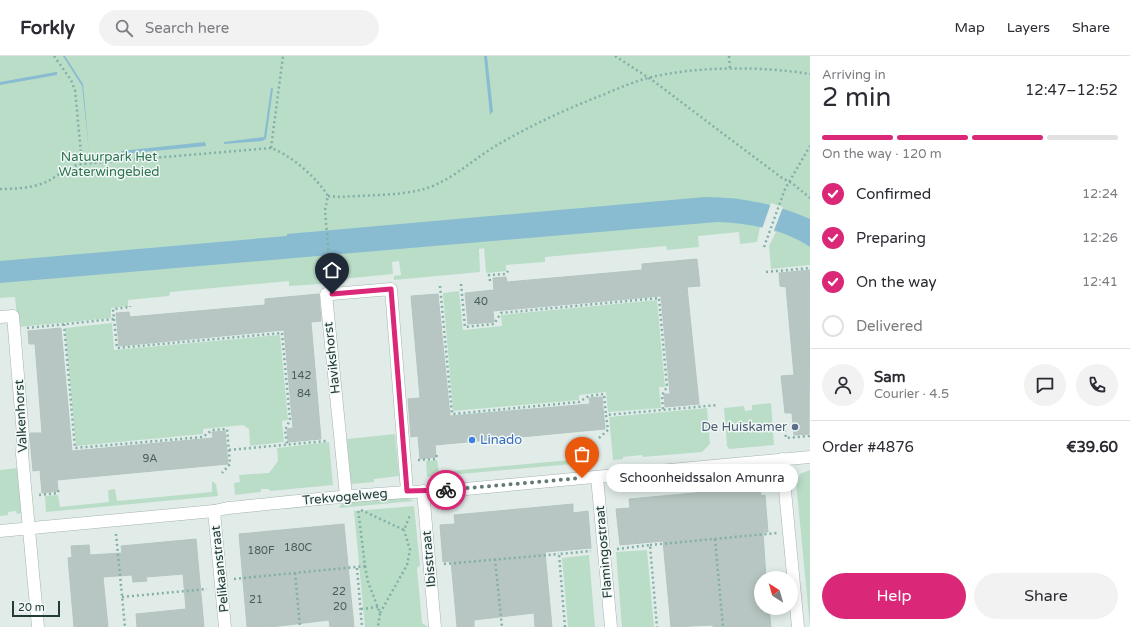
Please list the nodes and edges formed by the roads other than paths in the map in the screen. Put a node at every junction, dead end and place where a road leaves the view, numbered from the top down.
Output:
1 (0, 317) edge
2 (810, 457) edge
3 (782, 459) junction
4 (598, 477) junction
5 (407, 491) junction
6 (423, 495) junction
7 (346, 496) junction
8 (214, 511) junction
9 (29, 528) junction
10 (0, 531) edge
11 (38, 627) edge
12 (225, 627) edge
13 (435, 627) edge
14 (611, 627) edge
15 (798, 627) edge

1 - 9 street, Valkenhorst
2 - 3 street, Trekvogelweg
3 - 4 street, Trekvogelweg
3 - 15 street
4 - 6 street, Trekvogelweg
4 - 14 street, Flamingostraat
5 - 6 street, Trekvogelweg
5 - 7 street, Trekvogelweg
5 - 7 street, Havikshorst
6 - 13 street, Ibisstraat
7 - 8 street, Trekvogelweg
8 - 9 street, Trekvogelweg
8 - 12 street, Pelikaanstraat
9 - 10 street, Trekvogelweg
9 - 11 street, Valkenhorst

